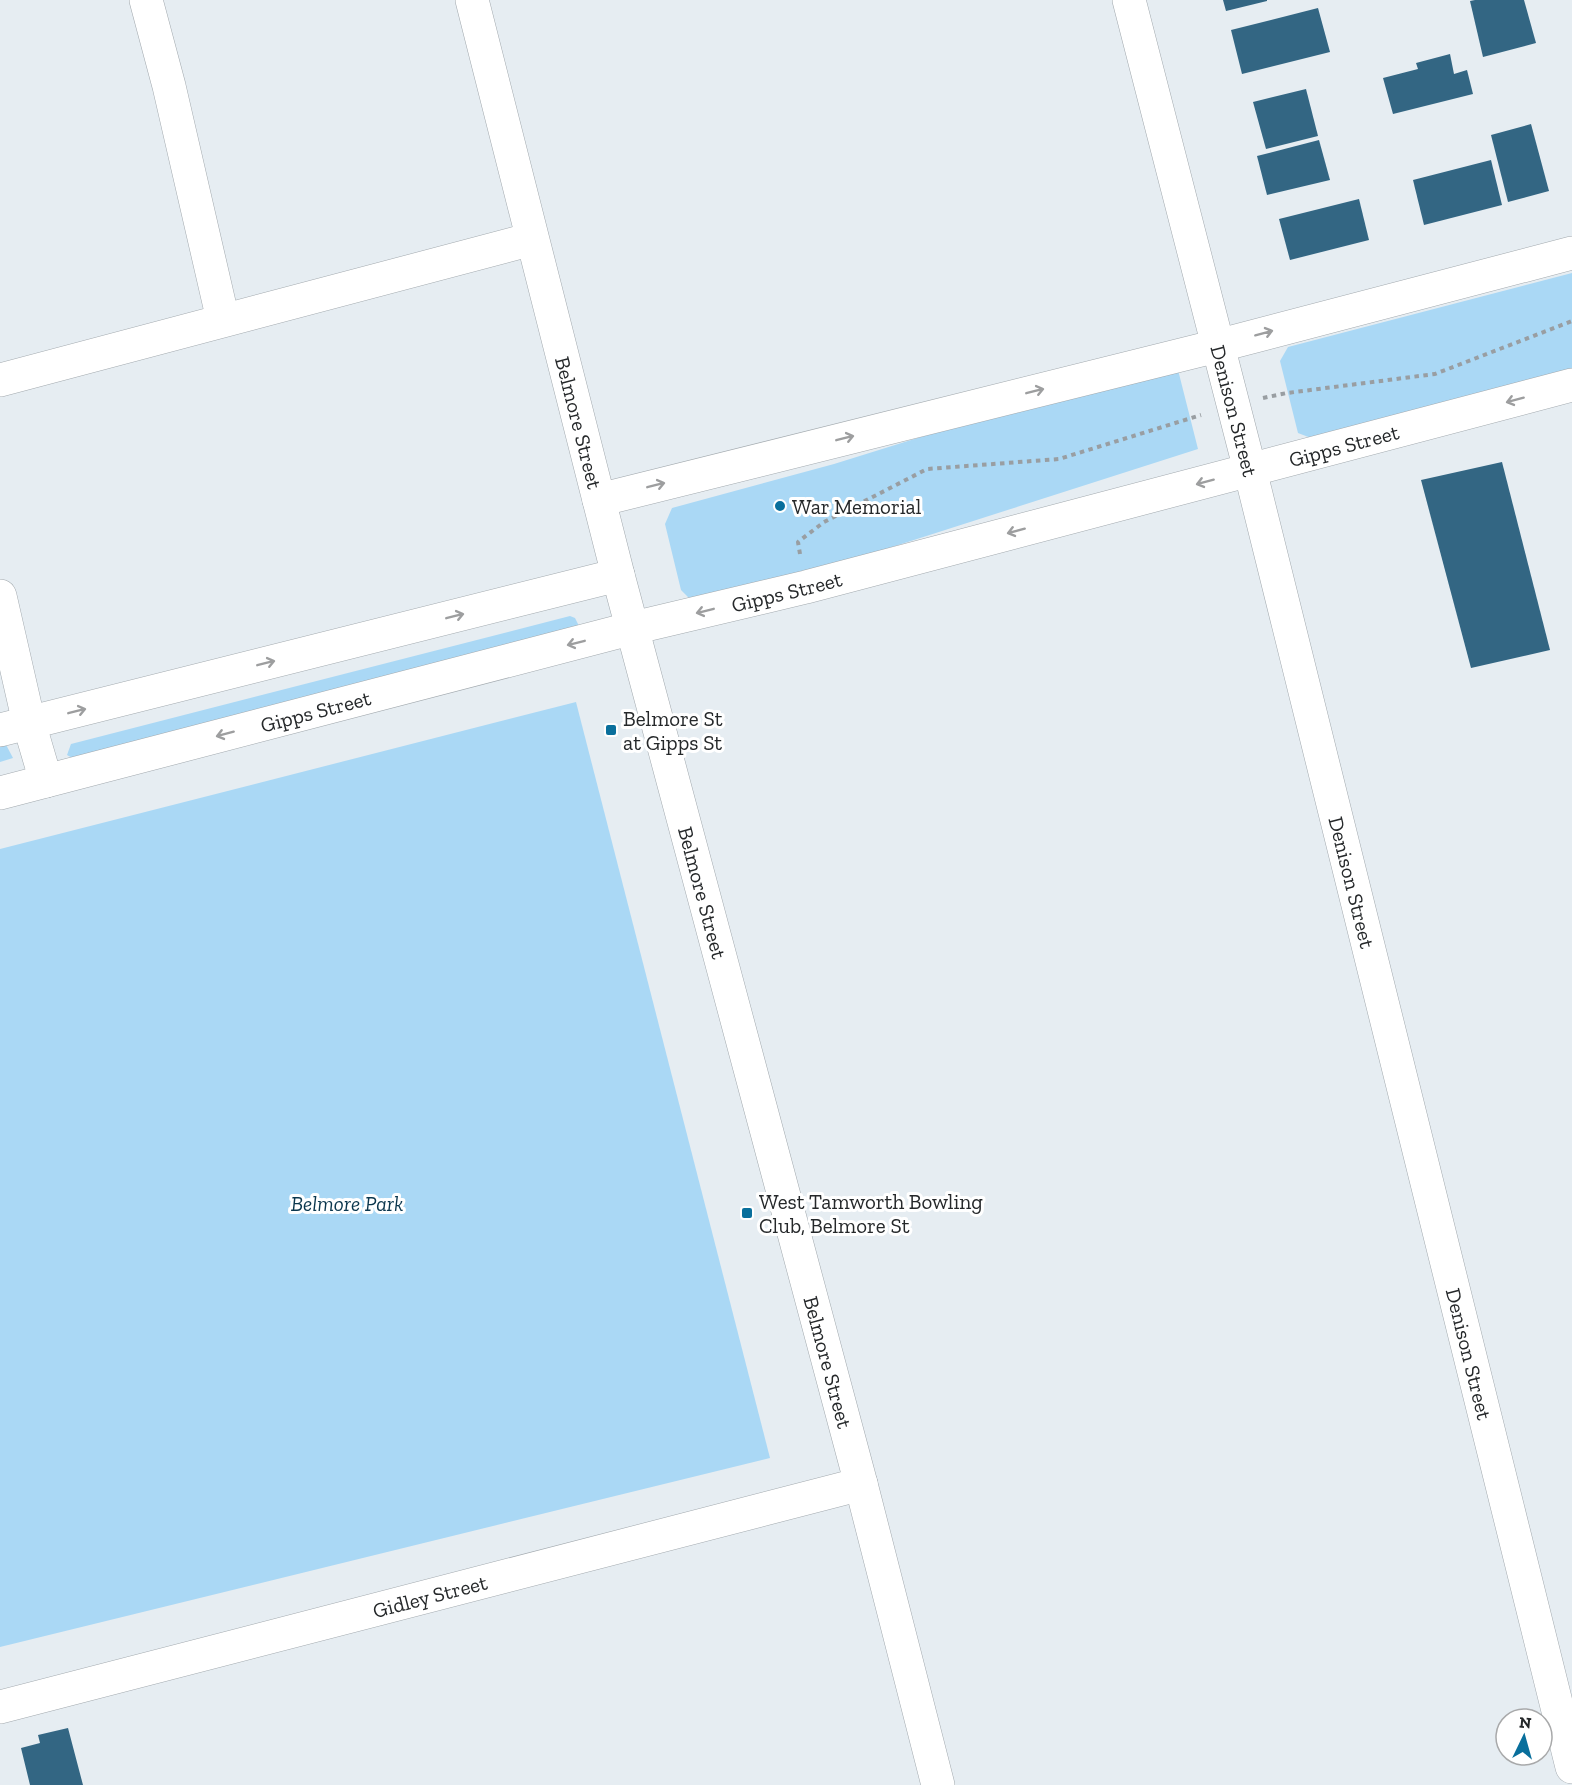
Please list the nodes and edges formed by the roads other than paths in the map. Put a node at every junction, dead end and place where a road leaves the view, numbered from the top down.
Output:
1 (146, 0) edge
2 (472, 0) edge
3 (1129, 0) edge
4 (532, 239) junction
5 (1572, 253) edge
6 (223, 320) junction
7 (1217, 346) junction
8 (0, 380) edge
9 (1572, 385) edge
10 (1250, 470) junction
11 (599, 500) junction
12 (618, 575) junction
13 (0, 596) edge
14 (633, 628) junction
15 (15, 726) edge
16 (46, 781) junction
17 (0, 793) edge
18 (861, 1484) junction
19 (0, 1707) edge
20 (1572, 1767) edge
21 (938, 1785) edge

1 - 6 street
2 - 4 street, Belmore Street
3 - 7 street, Denison Street
4 - 6 street
4 - 11 street, Belmore Street
7 -> 5 street
6 - 8 street
7 - 10 street, Denison Street
11 -> 7 street
9 -> 10 street, Gipps Street
10 -> 14 street, Gipps Street
10 - 20 street, Denison Street
11 - 12 street, Belmore Street
12 - 14 street, Belmore Street
15 -> 12 street
13 - 15 street
14 -> 16 street, Gipps Street
14 - 18 street, Belmore Street
15 - 16 street
16 - 17 street, Gipps Street
18 - 19 street, Gidley Street
18 - 21 street, Belmore Street

